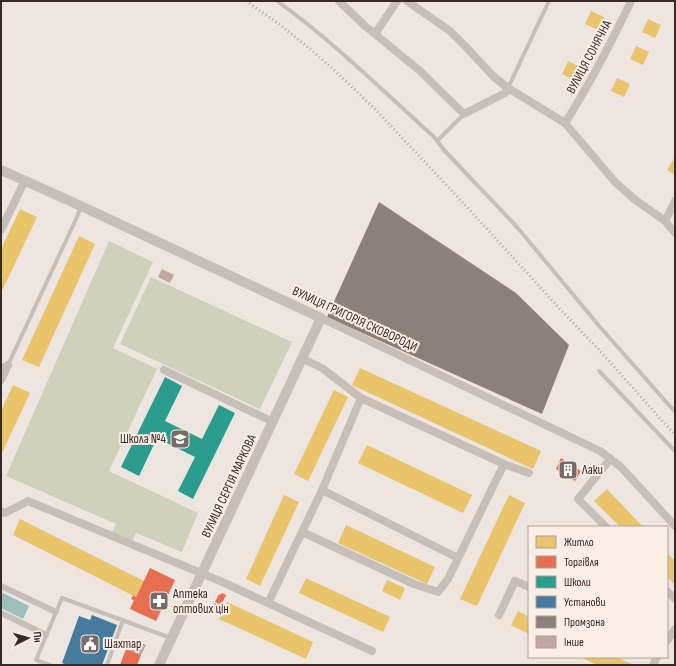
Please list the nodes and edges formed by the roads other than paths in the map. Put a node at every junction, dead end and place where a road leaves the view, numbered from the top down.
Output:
1 (278, 1) edge
2 (339, 1) edge
3 (397, 1) edge
4 (407, 1) edge
5 (549, 1) edge
6 (631, 1) edge
7 (375, 34) junction
8 (508, 88) junction
9 (464, 114) junction
10 (565, 123) junction
11 (437, 141) junction
12 (1, 170) edge
13 (24, 180) junction
14 (675, 201) edge
15 (81, 206) junction
16 (665, 221) junction
17 (1, 230) edge
18 (675, 233) edge
19 (321, 318) junction
20 (302, 359) junction
21 (4, 364) edge
22 (164, 370) dead end
23 (599, 371) dead end
24 (1, 380) edge
25 (361, 398) junction
26 (675, 412) edge
27 (273, 422) junction
28 (675, 451) edge
29 (610, 458) junction
30 (504, 464) junction
31 (529, 473) dead end
32 (322, 490) junction
33 (1, 511) edge
34 (605, 526) edge
35 (675, 526) edge
36 (302, 532) junction
37 (458, 558) junction
38 (202, 574) junction
39 (1, 586) edge
40 (528, 587) edge
41 (268, 603) junction
42 (56, 612) junction
43 (1, 613) edge
44 (499, 615) dead end
45 (123, 620) junction
46 (675, 629) edge
47 (46, 634) junction
48 (172, 638) junction
49 (668, 640) edge
50 (372, 652) dead end
51 (50, 665) edge
52 (107, 665) edge
53 (159, 665) edge

1 - 11 lane
2 - 7 street
3 - 7 street
4 - 8 street
5 - 8 lane
6 - 10 street, ВУЛИЦЯ СОНЯЧНА
7 - 9 street
8 - 9 street
8 - 10 street
9 - 11 lane
10 - 16 street
11 - 26 lane
12 - 13 street, ВУЛИЦЯ ГРИГОРІЯ СКОВОРОДИ
13 - 15 street, ВУЛИЦЯ ГРИГОРІЯ СКОВОРОДИ
13 - 17 street
14 - 16 street
15 - 19 street, ВУЛИЦЯ ГРИГОРІЯ СКОВОРОДИ
15 - 21 lane
16 - 18 street
19 - 20 street, ВУЛИЦЯ СЕРГІЯ МАРКОВА
19 - 29 street, ВУЛИЦЯ ГРИГОРІЯ СКОВОРОДИ
20 - 25 street
20 - 27 street, ВУЛИЦЯ СЕРГІЯ МАРКОВА
21 - 24 street
22 - 27 street
23 - 28 lane
25 - 30 street
25 - 32 street
27 - 38 street, ВУЛИЦЯ СЕРГІЯ МАРКОВА
29 - 34 street
29 - 35 street, ВУЛИЦЯ ГРИГОРІЯ СКОВОРОДИ
30 - 31 street
30 - 37 street
32 - 36 street
32 - 37 street
33 - 38 street
36 - 37 street
36 - 41 street
38 - 41 street
38 - 48 street, ВУЛИЦЯ СЕРГІЯ МАРКОВА
39 - 42 street
40 - 44 street
41 - 50 street
42 - 45 lane
42 - 47 lane
43 - 47 street
45 - 48 lane
45 - 52 lane
46 - 49 street
47 - 51 lane
48 - 53 street, ВУЛИЦЯ СЕРГІЯ МАРКОВА

